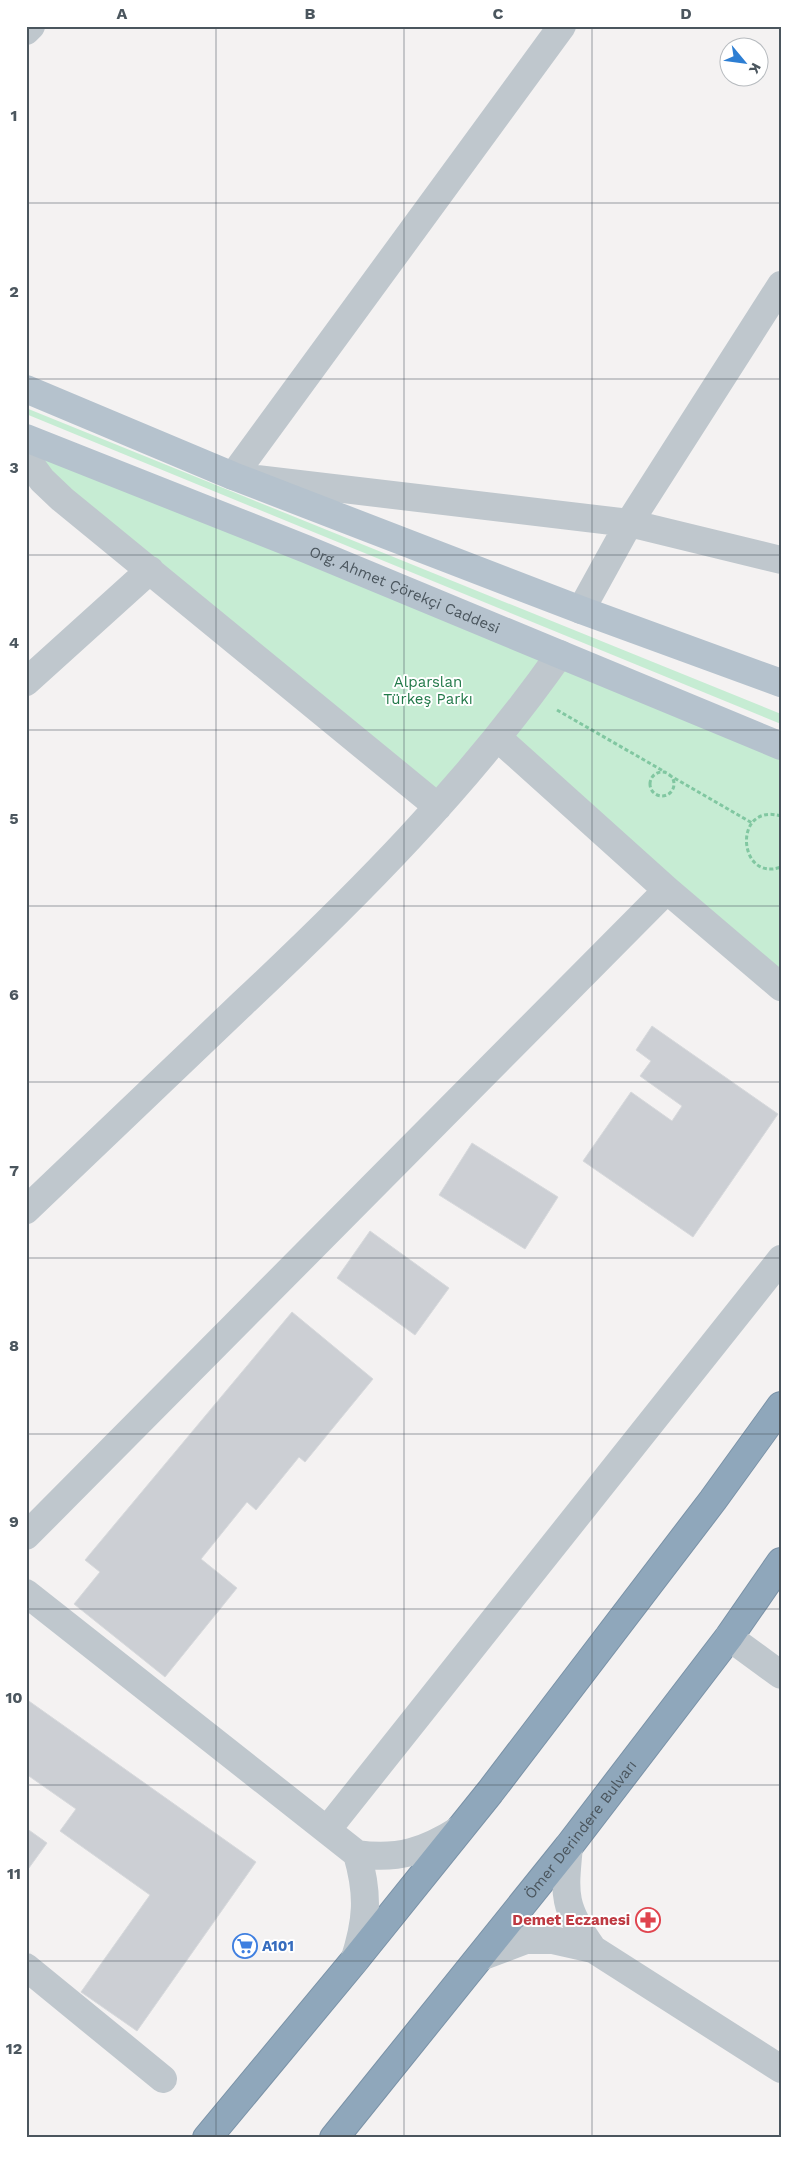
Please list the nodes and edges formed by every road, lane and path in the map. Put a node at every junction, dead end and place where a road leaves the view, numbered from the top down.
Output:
1 (31, 26) edge
2 (562, 26) edge
3 (26, 31) edge
4 (781, 286) edge
5 (26, 390) edge
6 (26, 438) edge
7 (26, 458) edge
8 (233, 476) junction
9 (629, 523) junction
10 (781, 560) edge
11 (150, 570) junction
12 (582, 610) junction
13 (560, 654) junction
14 (26, 682) edge
15 (781, 683) edge
16 (531, 695) junction
17 (498, 738) junction
18 (781, 746) edge
19 (667, 773) junction
20 (438, 807) junction
21 (781, 816) edge
22 (752, 823) junction
23 (781, 867) edge
24 (667, 890) junction
25 (781, 987) edge
26 (26, 1210) edge
27 (781, 1259) edge
28 (781, 1406) edge
29 (26, 1536) edge
30 (781, 1562) edge
31 (31, 1607) edge
32 (729, 1636) junction
33 (781, 1675) edge
34 (462, 1827) junction
35 (327, 1830) junction
36 (569, 1846) junction
37 (357, 1854) junction
38 (593, 1949) junction
39 (481, 1957) junction
40 (354, 1961) junction
41 (26, 1967) edge
42 (781, 2069) edge
43 (163, 2079) dead end
44 (207, 2138) edge
45 (334, 2138) edge

1 - 3 street
2 - 8 street
4 - 9 street
5 - 8 main road
6 - 13 main road, Org. Ahmet Çörekçi Caddesi
7 - 11 street
8 - 9 street
8 - 12 main road
9 - 10 street
9 - 12 street
11 - 14 street
11 - 20 street
12 - 15 main road
13 - 16 street
13 - 18 main road, Org. Ahmet Çörekçi Caddesi
16 - 17 street
16 - 19 path
17 - 20 street
17 - 24 street
19 - 19 path
19 - 22 path
20 - 26 street
21 - 22 path
22 - 23 path
24 - 25 street
24 - 29 street
27 - 35 street
28 - 34 highway
30 - 32 highway, Ömer Derindere Bulvarı
31 - 35 street
32 - 33 street
32 - 36 highway, Ömer Derindere Bulvarı
34 - 37 street
34 - 40 highway
35 - 37 street
36 - 38 street
36 - 39 highway, Ömer Derindere Bulvarı
37 - 40 street
38 - 39 street
38 - 42 street
39 - 45 highway, Ömer Derindere Bulvarı
40 - 44 highway
41 - 43 street

